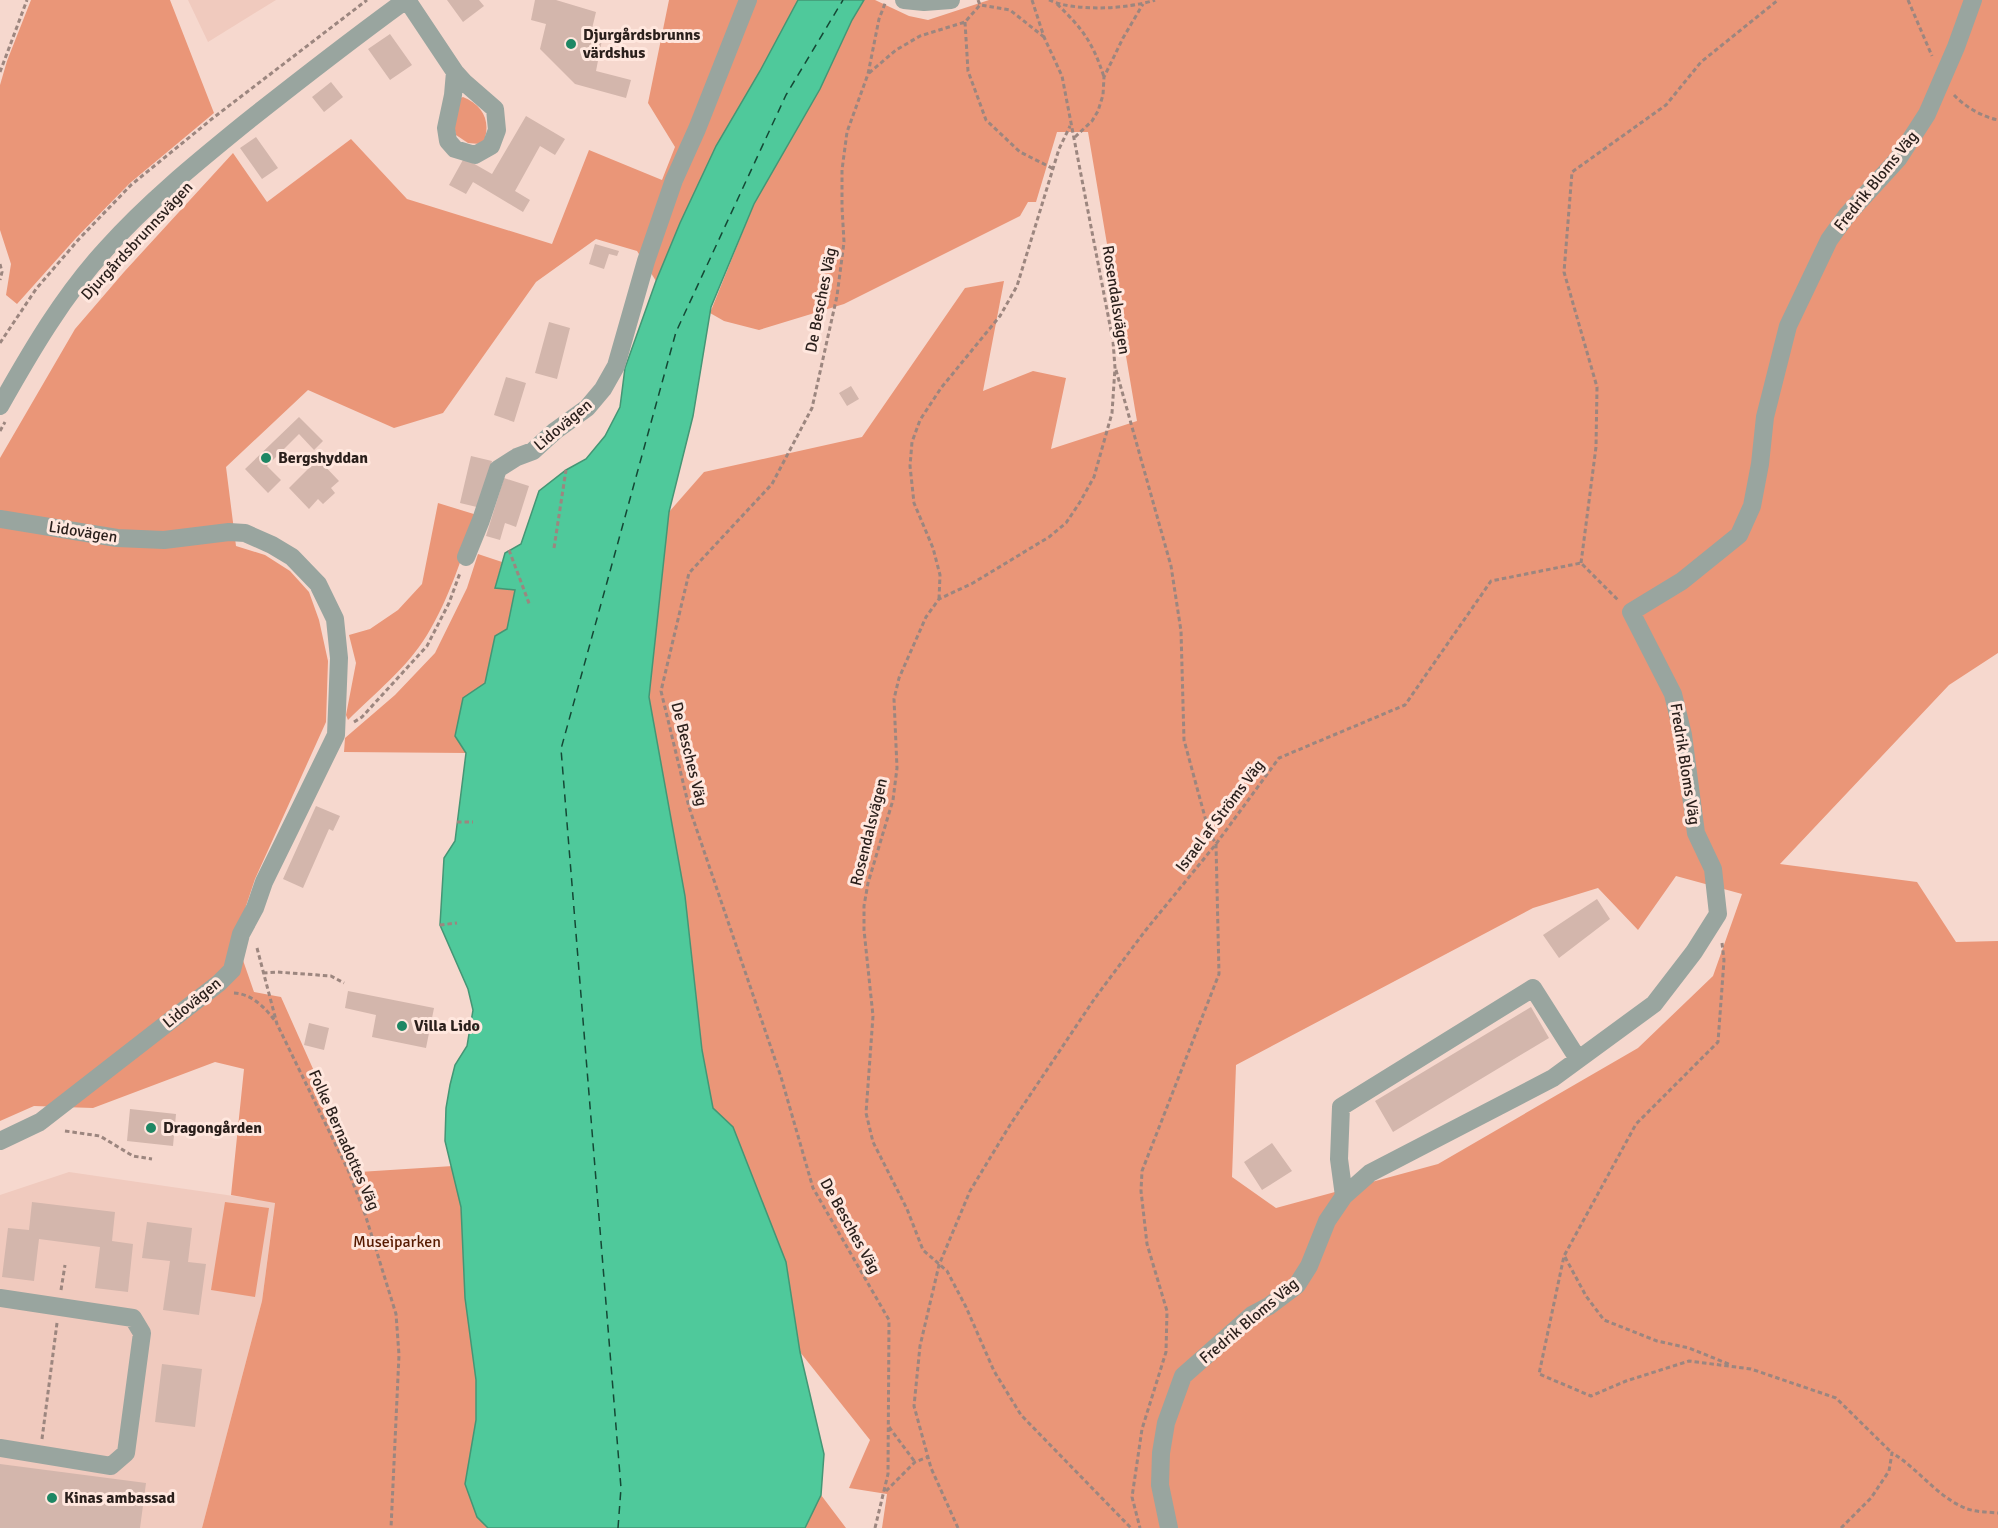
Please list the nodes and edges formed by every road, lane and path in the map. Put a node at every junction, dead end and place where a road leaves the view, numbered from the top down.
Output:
1 (27, 0) edge
2 (407, 0) edge
3 (748, 0) edge
4 (886, 0) edge
5 (904, 0) edge
6 (951, 0) edge
7 (978, 0) edge
8 (1032, 0) edge
9 (1048, 0) edge
10 (1155, 0) edge
11 (1778, 0) edge
12 (1973, 0) edge
13 (1057, 4) junction
14 (1143, 4) junction
15 (980, 5) junction
16 (965, 22) junction
17 (1044, 37) junction
18 (0, 72) edge
19 (455, 72) dead end
20 (868, 74) junction
21 (1104, 76) junction
22 (1071, 124) junction
23 (1075, 137) junction
24 (1053, 169) junction
25 (0, 264) edge
26 (0, 280) edge
27 (1115, 368) junction
28 (5, 410) edge
29 (0, 431) edge
30 (566, 470) dead end
31 (0, 519) edge
32 (554, 548) dead end
33 (509, 550) dead end
34 (466, 557) joint
35 (1581, 563) junction
36 (939, 599) junction
37 (530, 606) dead end
38 (1630, 612) junction
39 (336, 735) junction
40 (457, 822) dead end
41 (473, 822) dead end
42 (1216, 844) junction
43 (1718, 914) junction
44 (457, 922) dead end
45 (440, 925) dead end
46 (257, 938) dead end
47 (263, 973) junction
48 (344, 983) dead end
49 (229, 993) dead end
50 (277, 1023) junction
51 (1578, 1059) junction
52 (65, 1131) dead end
53 (0, 1141) edge
54 (152, 1159) dead end
55 (1344, 1196) junction
56 (1564, 1256) junction
57 (64, 1265) dead end
58 (939, 1266) junction
59 (0, 1298) edge
60 (59, 1307) junction
61 (1735, 1367) junction
62 (889, 1427) junction
63 (0, 1448) edge
64 (1892, 1453) junction
65 (40, 1455) junction
66 (928, 1457) junction
67 (915, 1462) junction
68 (885, 1492) junction
69 (1998, 1513) edge
70 (392, 1528) edge
71 (875, 1528) edge
72 (958, 1528) edge
73 (1131, 1528) edge
74 (1140, 1528) edge
75 (1169, 1528) edge
76 (1840, 1528) edge

1 - 18 path
2 - 19 street
2 - 28 street, Djurgårdsbrunnsvägen
3 - 34 street, Lidovägen
4 - 20 path, De Besches Väg
5 - 6 street
7 - 15 path
8 - 17 path, Rosendalsvägen
9 - 13 path
10 - 14 path
11 - 35 path
12 - 38 street, Fredrik Bloms Väg
13 - 14 path
13 - 21 path
14 - 21 path
15 - 16 path
15 - 17 path
16 - 20 path
16 - 24 path
17 - 22 path, Rosendalsvägen
20 - 62 path, De Besches Väg
21 - 23 path
22 - 23 path, Rosendalsvägen
22 - 24 path
23 - 27 path, Rosendalsvägen
24 - 36 path
25 - 26 path
27 - 36 path, Rosendalsvägen
27 - 42 path
28 - 29 path
30 - 32 path
31 - 39 street, Lidovägen
33 - 37 path
34 - 39 path
35 - 38 path
35 - 42 path, Israel af Ströms Väg
36 - 58 path, Rosendalsvägen
38 - 43 street, Fredrik Bloms Väg
39 - 53 street, Lidovägen
40 - 41 path
42 - 58 path, Israel af Ströms Väg
42 - 74 path
43 - 51 street, Fredrik Bloms Väg
43 - 56 path
44 - 45 path
46 - 47 path, Folke Bernadottes Väg
47 - 48 path
47 - 50 path, Folke Bernadottes Väg
49 - 50 path
50 - 70 path, Folke Bernadottes Väg
51 - 55 street, Fredrik Bloms Väg
51 - 55 street
52 - 54 path
55 - 75 street, Fredrik Bloms Väg
56 - 61 path
56 - 61 path
57 - 60 path
58 - 66 path
58 - 73 path, Rosendalsvägen
59 - 60 street
60 - 65 path
60 - 65 street
61 - 64 path
62 - 67 path
62 - 68 path, De Besches Väg
63 - 65 street
64 - 69 path
64 - 76 path
66 - 67 path
66 - 72 path
67 - 68 path
68 - 71 path, De Besches Väg

